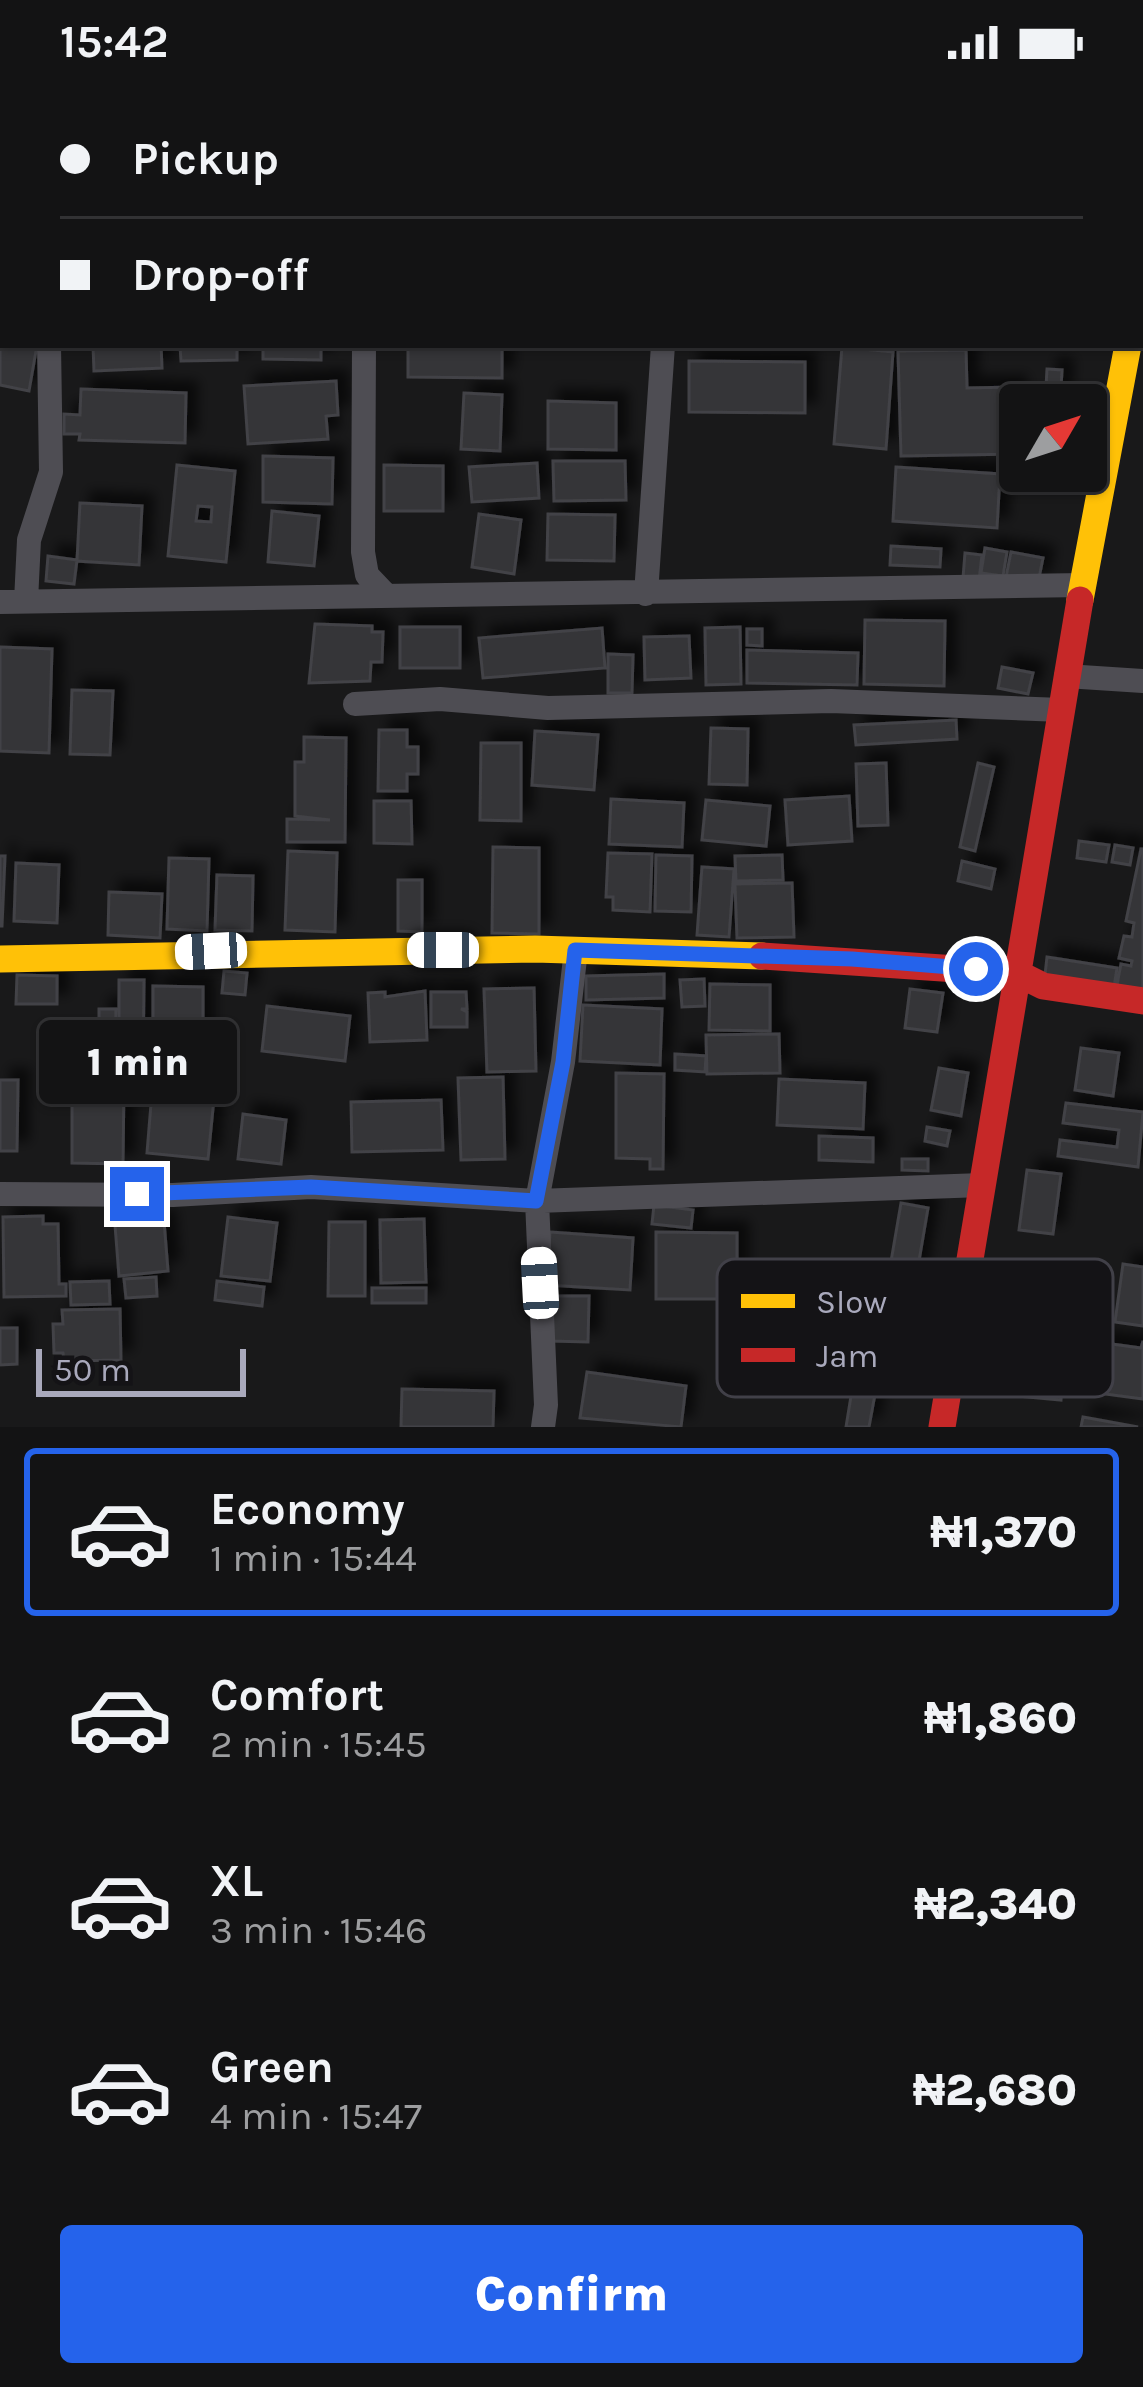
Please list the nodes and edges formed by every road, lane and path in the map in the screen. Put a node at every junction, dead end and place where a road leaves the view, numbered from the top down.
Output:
1 (49, 348) edge
2 (364, 348) edge
3 (663, 348) edge
4 (1126, 348) edge
5 (1084, 585) junction
6 (385, 594) junction
7 (646, 594) junction
8 (13, 602) edge
9 (1066, 676) junction
10 (1143, 681) edge
11 (356, 704) dead end
12 (1062, 710) junction
13 (575, 950) junction
14 (0, 959) edge
15 (1017, 973) junction
16 (1143, 1001) edge
17 (982, 1185) junction
18 (0, 1194) edge
19 (536, 1201) junction
20 (970, 1259) edge
21 (947, 1397) edge
22 (542, 1427) edge
23 (942, 1427) edge

1 - 8 street
2 - 6 street
3 - 7 street
4 - 5 street
5 - 7 street
5 - 9 street
6 - 7 street
6 - 8 street
9 - 10 street
9 - 12 street
11 - 12 street
12 - 15 street
13 - 14 street
13 - 15 street
13 - 19 street
15 - 16 street
15 - 17 street
17 - 19 street
17 - 20 street
18 - 19 street
19 - 22 street
21 - 23 street

